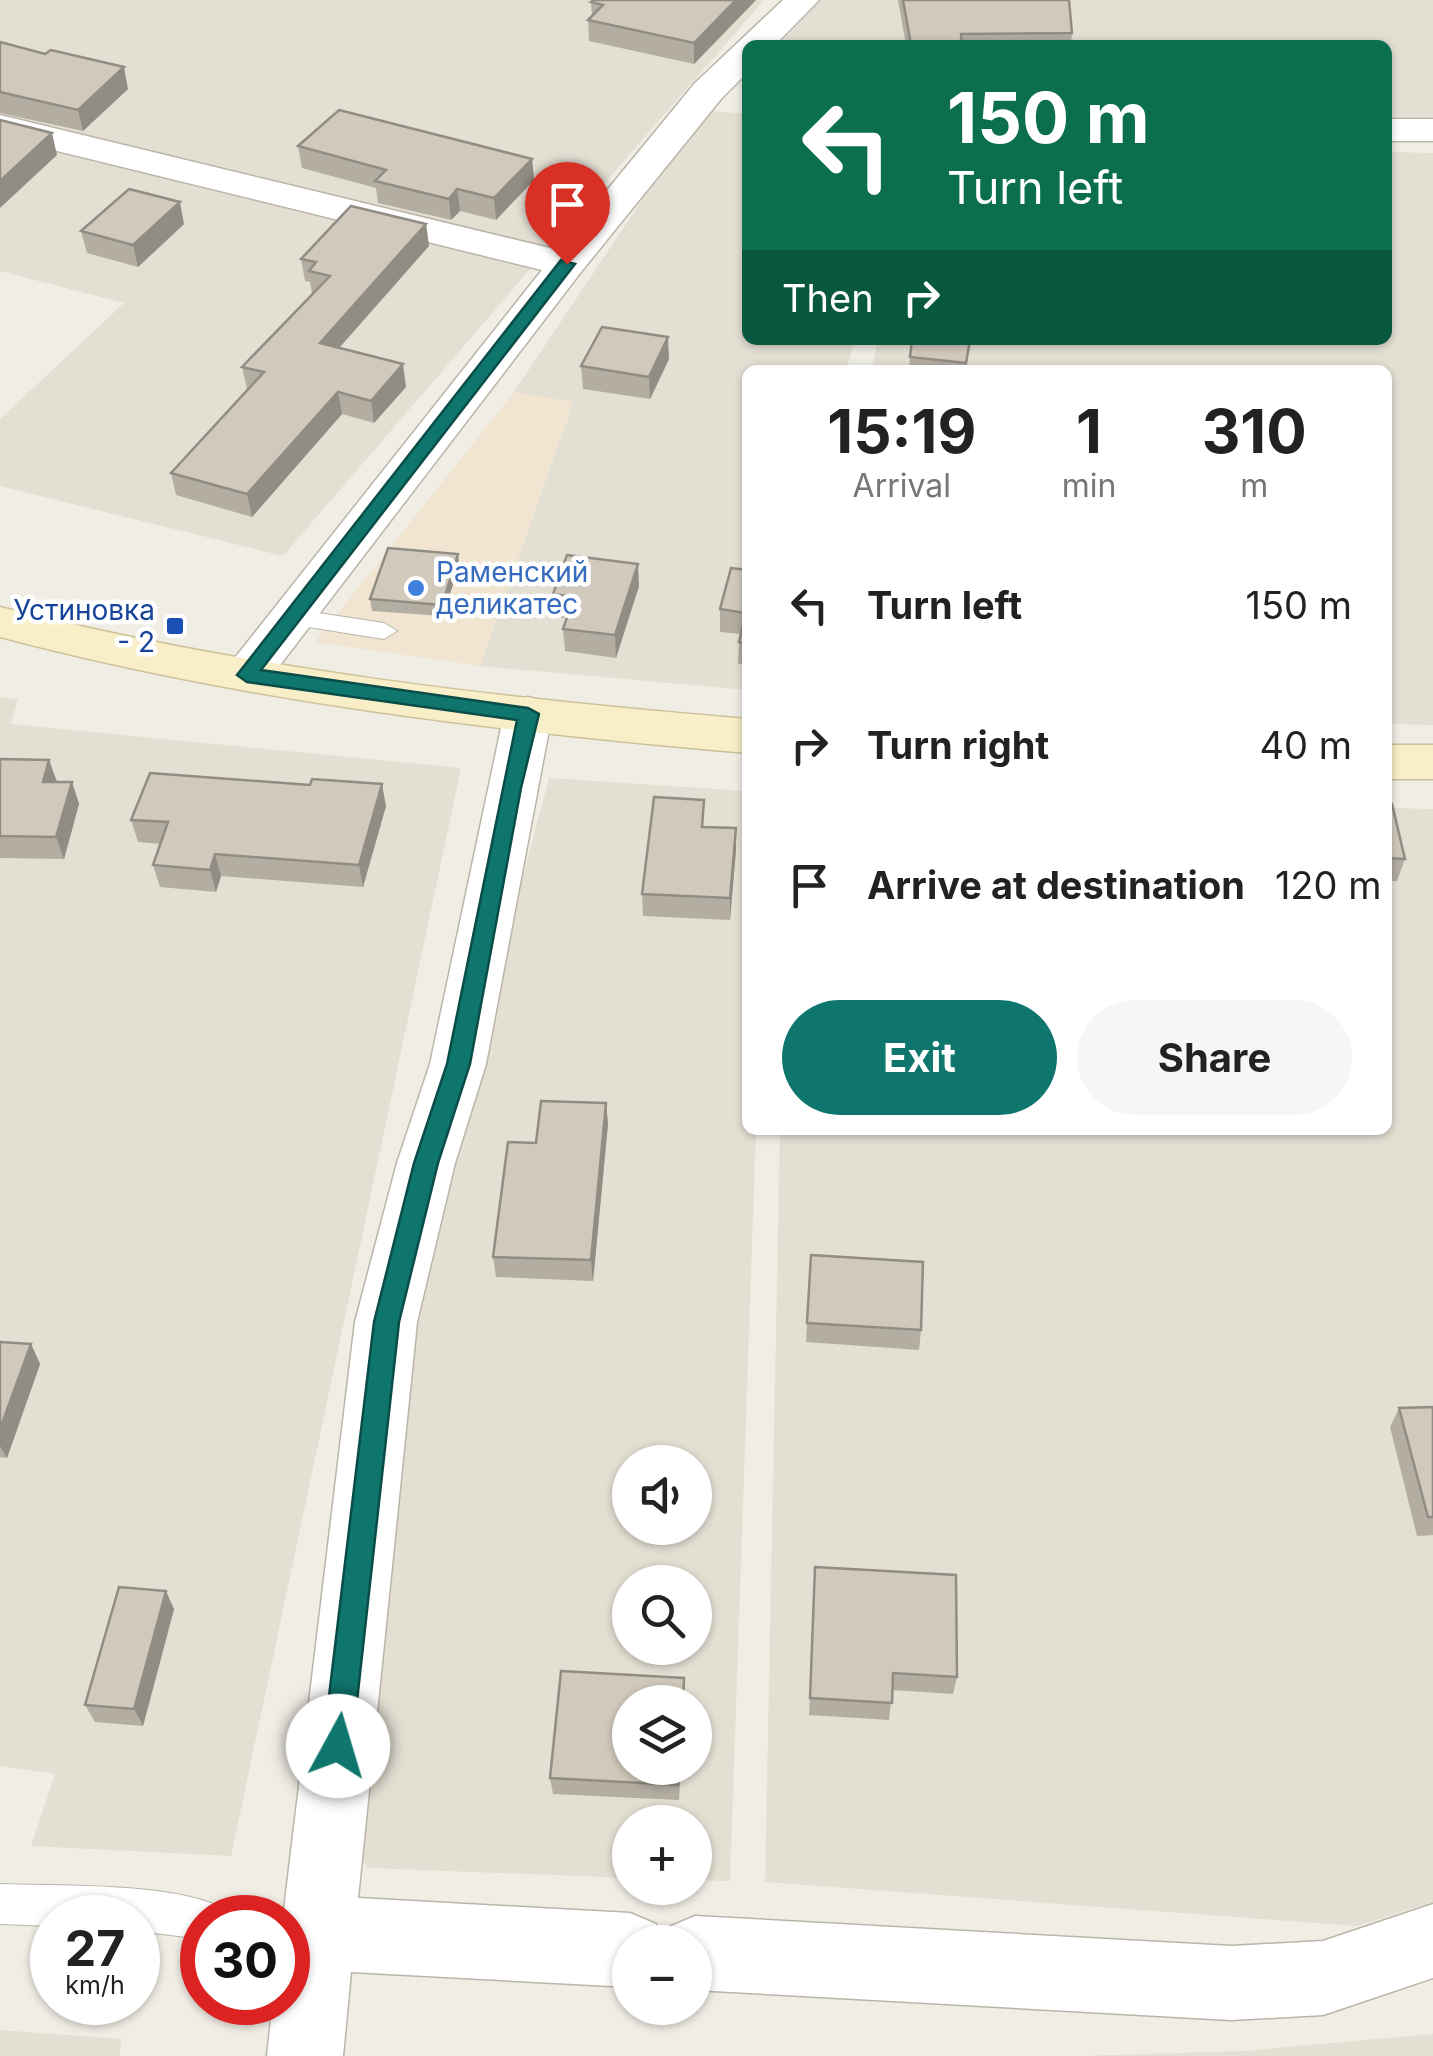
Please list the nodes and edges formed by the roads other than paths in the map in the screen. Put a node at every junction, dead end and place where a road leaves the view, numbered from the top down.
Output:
1 (802, 0) edge
2 (760, 40) edge
3 (742, 65) edge
4 (728, 95) edge
5 (0, 126) edge
6 (1392, 130) edge
7 (1433, 130) edge
8 (567, 264) junction
9 (292, 617) junction
10 (0, 622) edge
11 (384, 631) dead end
12 (247, 675) junction
13 (528, 714) junction
14 (742, 735) edge
15 (1392, 762) edge
16 (1433, 762) edge
17 (308, 1895) edge
18 (0, 1904) edge
19 (180, 1916) edge
20 (310, 1931) edge
21 (1433, 1941) edge
22 (612, 1949) edge
23 (712, 1955) edge
24 (302, 2025) edge
25 (302, 2053) edge

1 - 2 street
3 - 4 street
4 - 8 street
5 - 8 street
6 - 7 street
8 - 9 street
9 - 11 lane
9 - 12 street
10 - 12 main road
12 - 13 main road
13 - 14 main road
13 - 17 street
15 - 16 main road
18 - 19 lane
20 - 22 street
21 - 23 street
24 - 25 street

